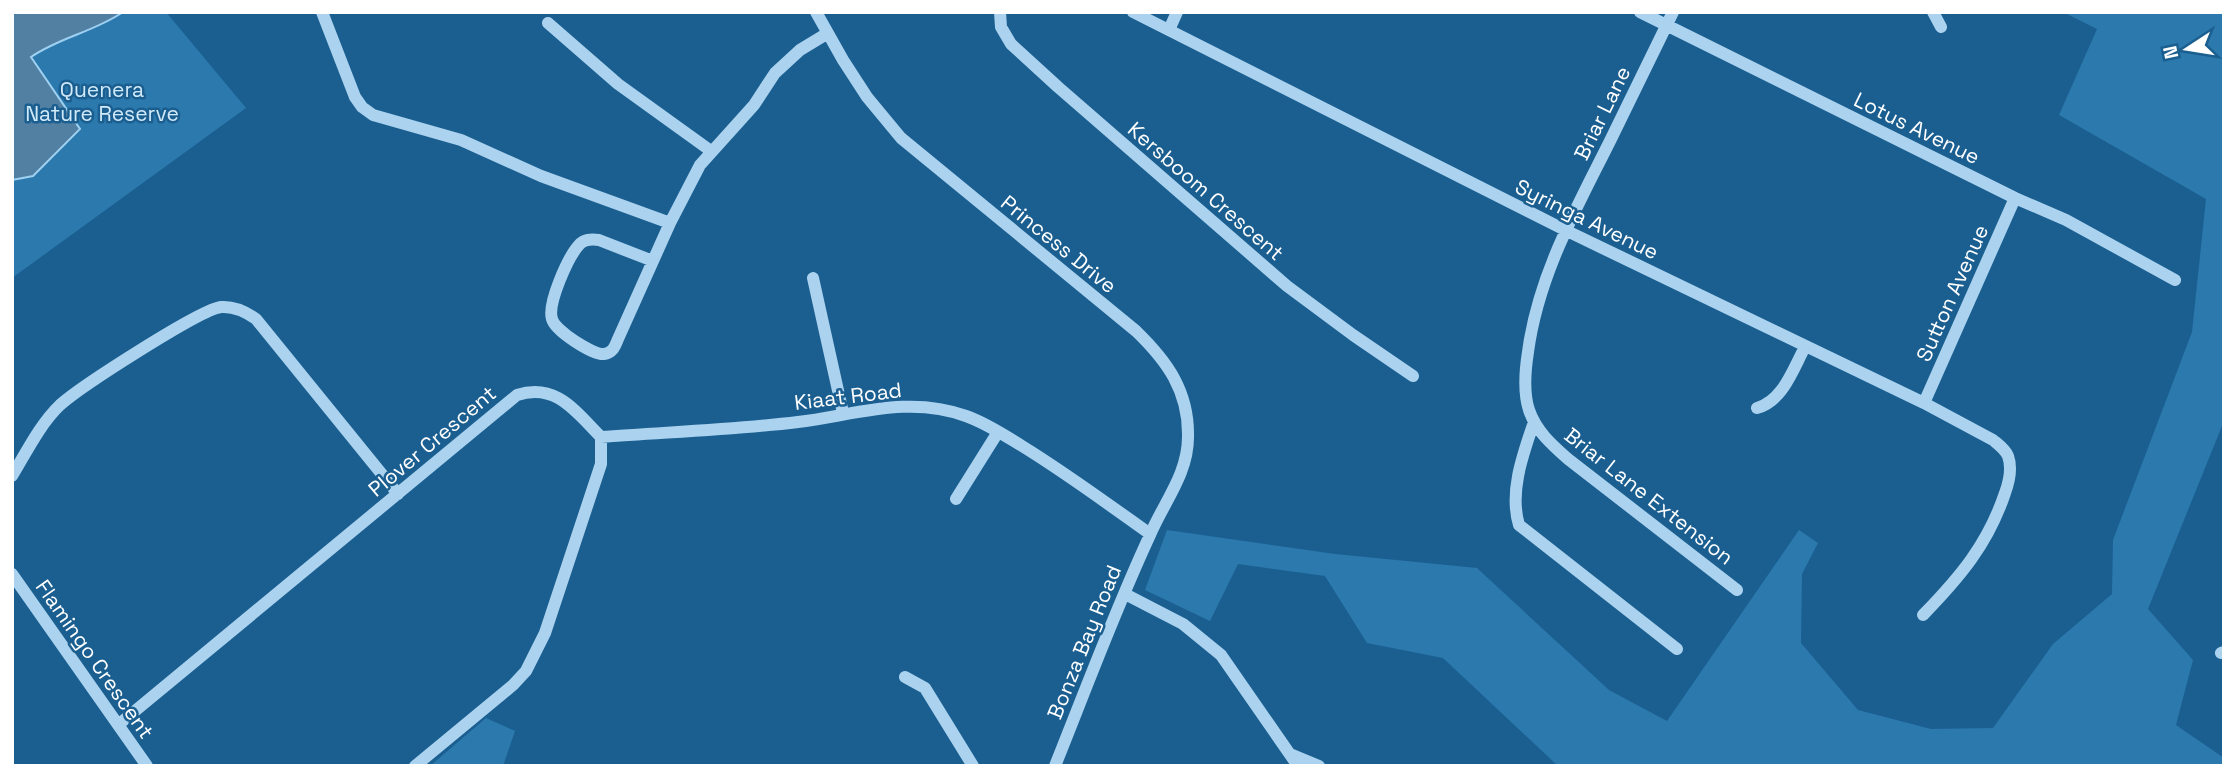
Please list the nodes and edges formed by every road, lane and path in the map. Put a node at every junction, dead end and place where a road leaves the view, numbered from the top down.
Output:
1 (323, 12) edge
2 (816, 12) edge
3 (1000, 12) edge
4 (1133, 12) edge
5 (1177, 12) edge
6 (1640, 12) edge
7 (1673, 12) edge
8 (1933, 12) edge
9 (548, 23) dead end
10 (1667, 25) junction
11 (1941, 27) dead end
12 (1169, 30) junction
13 (828, 33) junction
14 (711, 151) junction
15 (2015, 198) junction
16 (670, 223) junction
17 (1565, 230) junction
18 (653, 261) junction
19 (813, 278) dead end
20 (2175, 280) dead end
21 (1805, 347) junction
22 (1413, 376) dead end
23 (1924, 403) junction
24 (1756, 408) dead end
25 (843, 414) junction
26 (1534, 422) junction
27 (998, 432) junction
28 (601, 437) junction
29 (12, 476) edge
30 (398, 494) junction
31 (956, 499) dead end
32 (1150, 534) junction
33 (12, 574) edge
34 (1737, 590) dead end
35 (1125, 594) junction
36 (1923, 615) dead end
37 (1677, 649) dead end
38 (905, 677) dead end
39 (118, 725) junction
40 (1289, 754) junction
41 (147, 766) edge
42 (415, 766) edge
43 (973, 766) edge
44 (1055, 766) edge
45 (1298, 766) edge
46 (1319, 766) edge

1 - 16 street
2 - 13 street, Princess Drive
3 - 22 street, Kersboom Crescent
4 - 12 street, Syringa Avenue
5 - 12 street
6 - 10 street, Lotus Avenue
7 - 10 street, Briar Lane
8 - 11 street
9 - 14 street
10 - 15 street, Lotus Avenue
10 - 17 street, Briar Lane
12 - 17 street, Syringa Avenue
13 - 14 street
13 - 32 street, Princess Drive
14 - 16 street
15 - 20 street, Lotus Avenue
15 - 23 street, Sutton Avenue
16 - 18 street
17 - 21 street, Syringa Avenue
17 - 26 street, Briar Lane Extension
18 - 18 street
19 - 25 street
21 - 23 street, Syringa Avenue
21 - 24 street
23 - 36 street, Syringa Avenue
25 - 27 street, Kiaat Road
25 - 28 street, Kiaat Road
26 - 34 street, Briar Lane Extension
26 - 37 street
27 - 31 street
27 - 32 street, Kiaat Road
28 - 30 street, Plover Crescent
28 - 42 street
29 - 30 street
30 - 39 street, Plover Crescent
32 - 35 street, Bonza Bay Road
33 - 39 street, Flamingo Crescent
35 - 40 street
35 - 44 street, Bonza Bay Road
38 - 43 street
39 - 41 street, Flamingo Crescent
40 - 45 street
40 - 46 street

